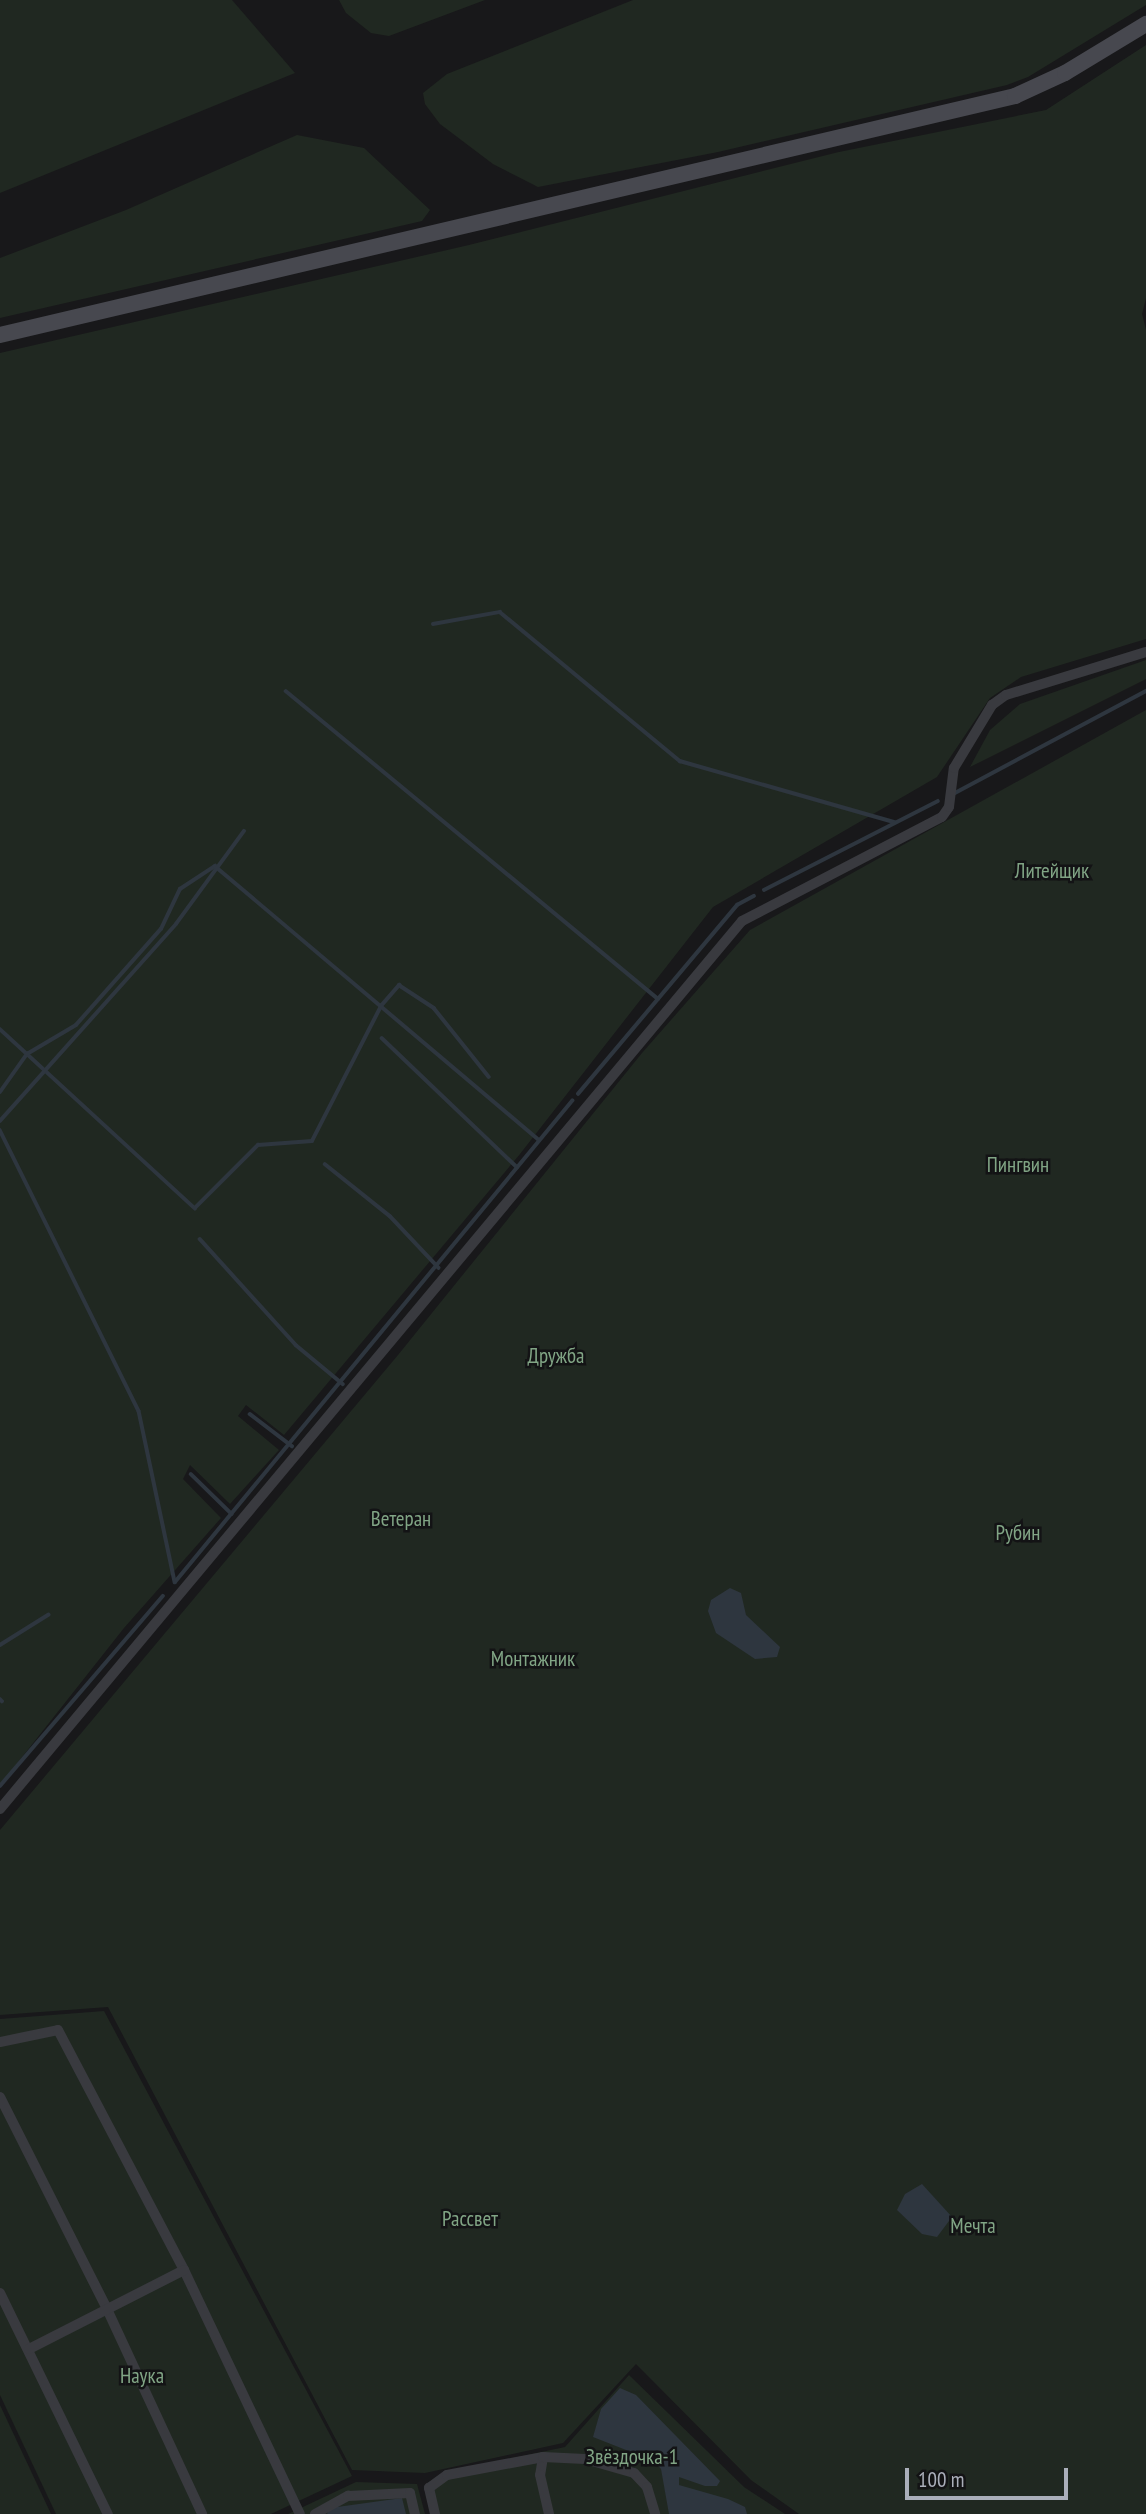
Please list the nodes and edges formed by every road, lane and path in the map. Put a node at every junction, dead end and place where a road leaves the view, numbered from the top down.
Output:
1 (1146, 24) edge
2 (0, 335) edge
3 (1146, 652) edge
4 (0, 1810) edge
5 (0, 2042) edge
6 (0, 2097) edge
7 (184, 2270) junction
8 (0, 2293) edge
9 (107, 2309) junction
10 (29, 2350) junction
11 (543, 2457) junction
12 (108, 2514) edge
13 (202, 2514) edge
14 (300, 2514) edge
15 (315, 2514) edge
16 (415, 2514) edge
17 (435, 2514) edge
18 (549, 2514) edge
19 (655, 2514) edge

1 - 2 street
3 - 4 street
5 - 7 street
6 - 9 street
7 - 9 street
7 - 14 street
8 - 10 street
9 - 10 street
9 - 13 street
10 - 12 street
11 - 17 street
11 - 18 street
11 - 19 street
15 - 16 street

